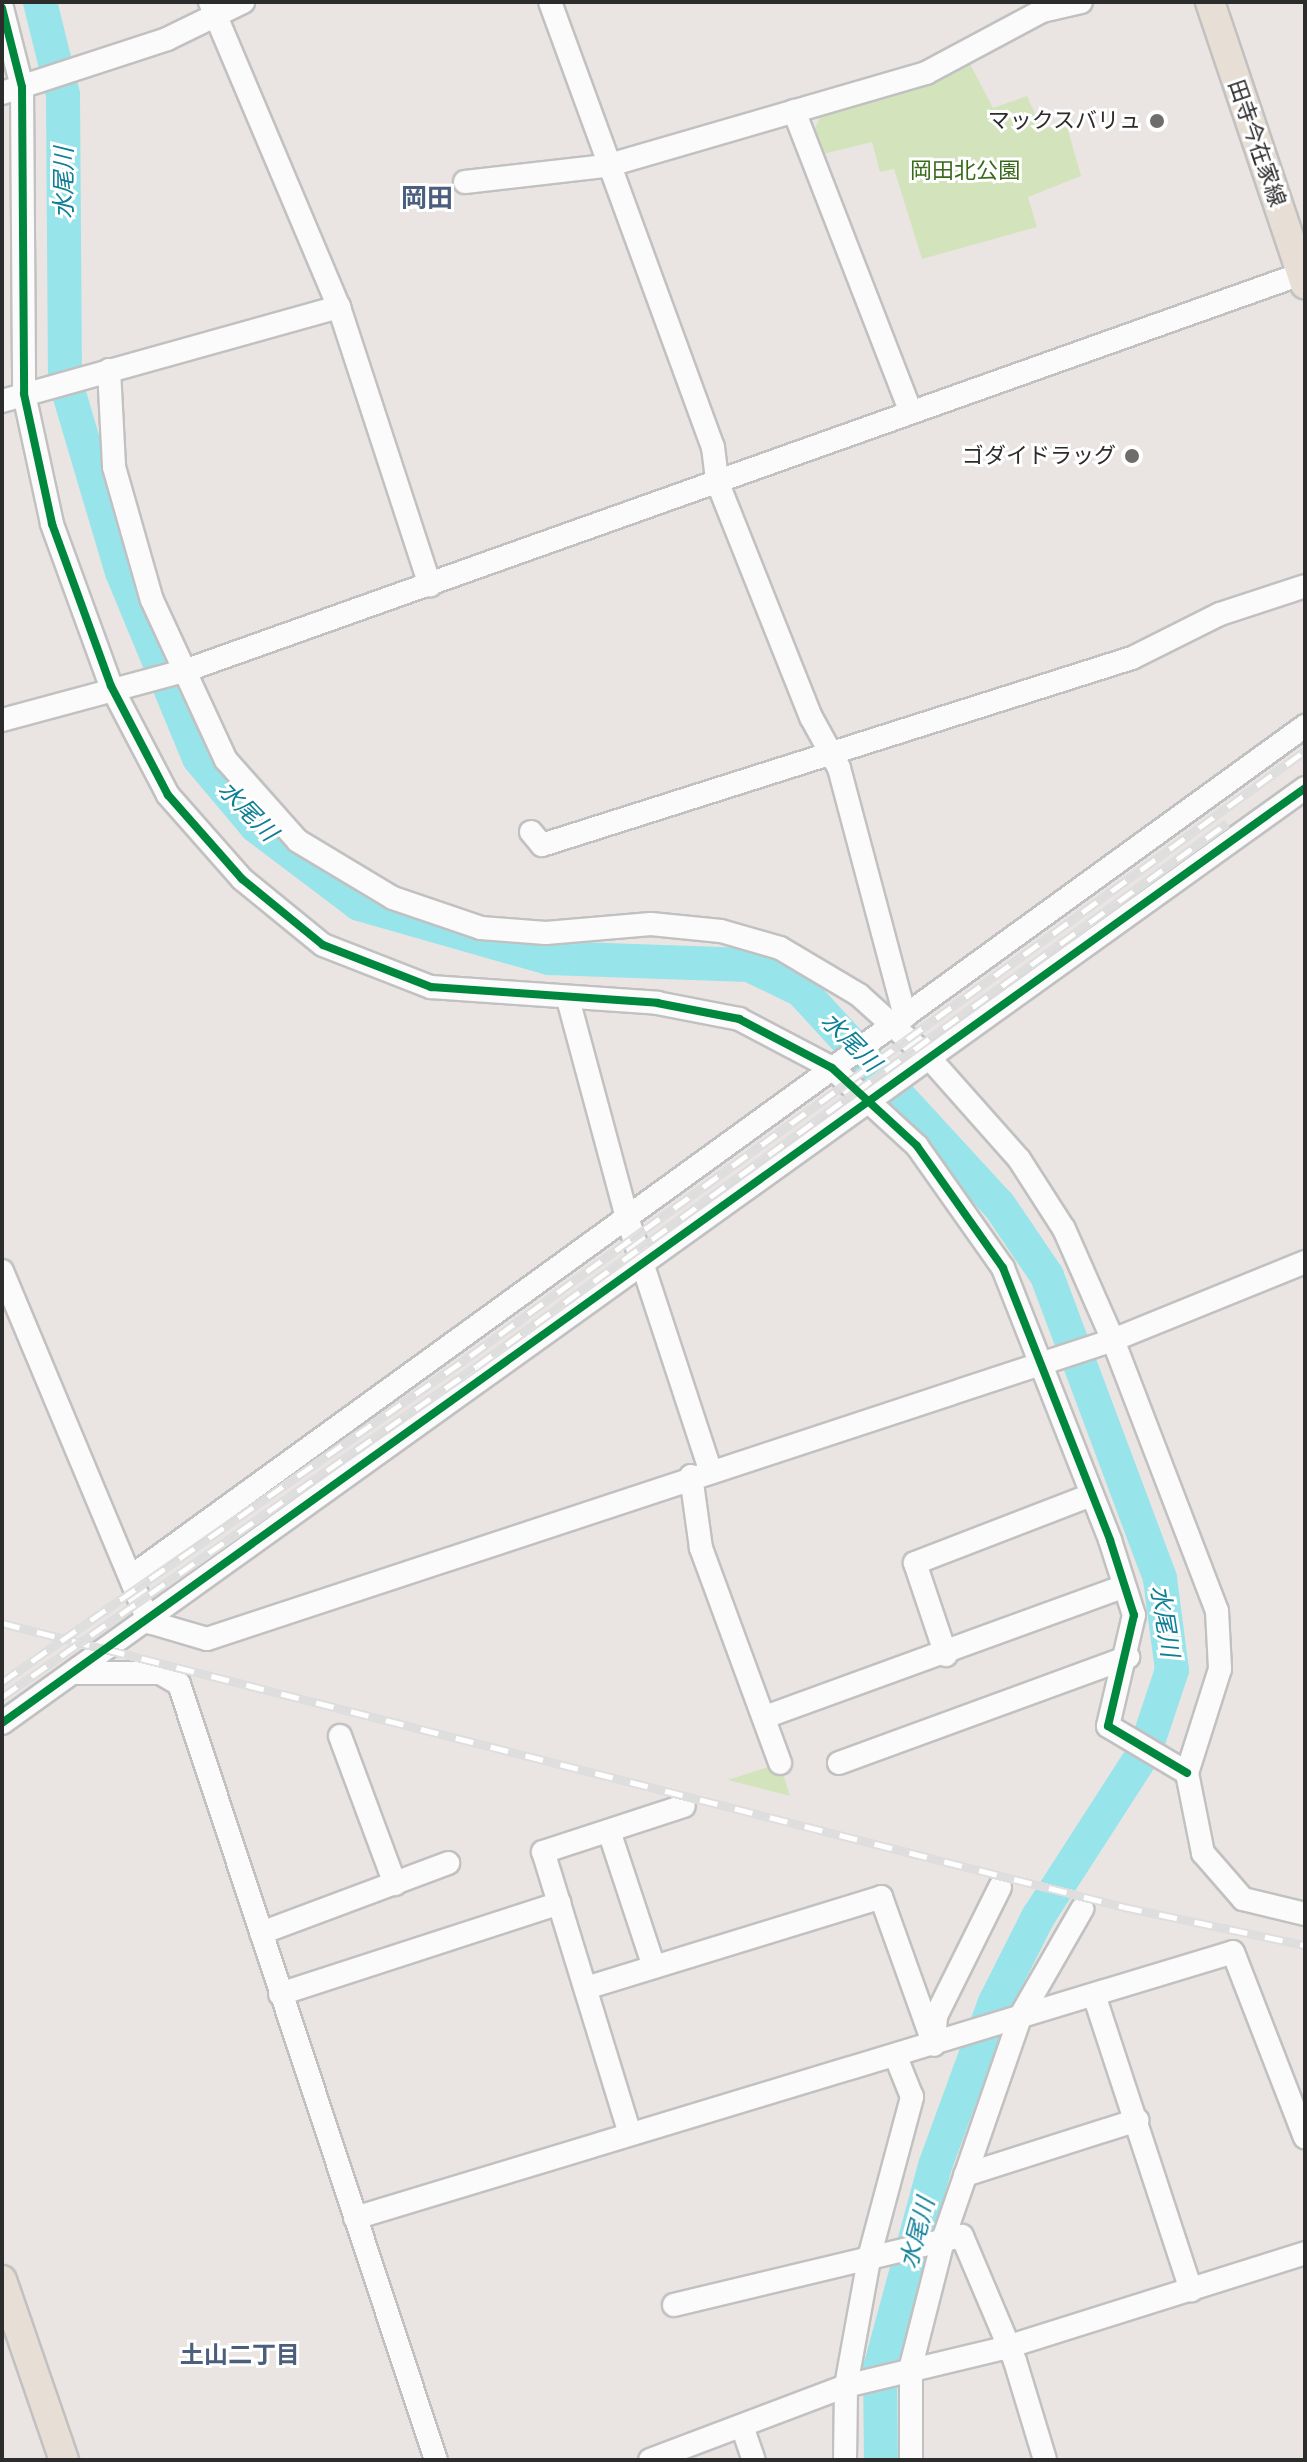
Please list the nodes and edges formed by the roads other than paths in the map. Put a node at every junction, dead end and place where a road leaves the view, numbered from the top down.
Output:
1 (243, 2) edge
2 (550, 2) edge
3 (1081, 2) edge
4 (1210, 2) edge
5 (2, 8) edge
6 (213, 11) edge
7 (12, 90) edge
8 (794, 111) junction
9 (606, 166) junction
10 (465, 182) dead end
11 (1303, 279) edge
12 (339, 307) junction
13 (109, 370) junction
14 (24, 394) junction
15 (2, 401) edge
16 (910, 410) junction
17 (717, 481) junction
18 (430, 585) junction
19 (1305, 586) edge
20 (187, 670) junction
21 (111, 686) junction
22 (2, 720) edge
23 (1305, 726) edge
24 (828, 751) junction
25 (1305, 788) edge
26 (531, 832) dead end
27 (568, 999) junction
28 (898, 1021) junction
29 (932, 1061) junction
30 (832, 1068) junction
31 (869, 1106) junction
32 (627, 1217) junction
33 (1305, 1262) edge
34 (646, 1266) junction
35 (2, 1271) edge
36 (1113, 1340) junction
37 (1039, 1363) junction
38 (701, 1474) junction
39 (1091, 1495) junction
40 (132, 1576) junction
41 (1124, 1586) junction
42 (149, 1622) junction
43 (946, 1655) junction
44 (1128, 1657) junction
45 (77, 1673) junction
46 (765, 1717) junction
47 (2, 1723) edge
48 (340, 1736) dead end
49 (780, 1763) dead end
50 (839, 1763) dead end
51 (1187, 1773) junction
52 (684, 1806) dead end
53 (609, 1831) junction
54 (448, 1863) dead end
55 (395, 1884) junction
56 (1000, 1887) dead end
57 (560, 1903) junction
58 (1082, 1909) dead end
59 (1305, 1914) edge
60 (261, 1933) junction
61 (654, 1967) junction
62 (586, 1988) junction
63 (280, 1994) junction
64 (1094, 1995) junction
65 (1020, 2017) junction
66 (934, 2045) junction
67 (896, 2057) junction
68 (1137, 2120) junction
69 (630, 2134) junction
70 (1305, 2138) edge
71 (965, 2175) junction
72 (355, 2218) junction
73 (944, 2237) junction
74 (1305, 2253) edge
75 (870, 2254) junction
76 (2, 2280) edge
77 (1191, 2290) junction
78 (674, 2305) dead end
79 (1004, 2348) junction
80 (911, 2366) junction
81 (846, 2386) junction
82 (742, 2426) junction
83 (64, 2460) edge
84 (436, 2460) edge
85 (650, 2460) edge
86 (754, 2460) edge
87 (845, 2460) edge
88 (911, 2460) edge
89 (1045, 2460) edge

1 - 6 street
2 - 9 street
3 - 8 street
4 - 11 main road, 田寺今在家線
5 - 7 street
6 - 7 street
6 - 12 street
7 - 14 street
8 - 9 street
8 - 16 street
9 - 10 street
9 - 17 street
11 - 16 street
12 - 13 street
12 - 18 street
13 - 14 street
13 - 20 street
14 - 15 street
14 - 21 street
16 - 17 street
17 - 18 street
17 - 24 street
18 - 20 street
19 - 24 street
20 - 21 street
20 - 28 street
21 - 22 street
21 - 27 street
23 - 28 street
24 - 26 street
24 - 28 street
25 - 29 street
27 - 30 street
27 - 32 street
28 - 29 street
28 - 30 street
29 - 31 street
29 - 36 street
30 - 31 street
30 - 32 street
31 - 34 street
31 - 37 street
32 - 34 street
32 - 40 street
33 - 36 street
34 - 38 street
34 - 42 street
35 - 40 street
36 - 37 street
36 - 51 street
37 - 38 street
37 - 39 street
38 - 42 street
38 - 46 street
39 - 41 street
39 - 43 street
40 - 42 street
41 - 43 street
41 - 44 street
42 - 45 street
43 - 46 street
44 - 50 street
44 - 51 street
45 - 47 street
45 - 60 street
46 - 49 street
48 - 55 street
51 - 59 street
52 - 53 street
53 - 57 street
53 - 61 street
54 - 55 street
55 - 60 street
56 - 66 street
57 - 62 street
57 - 63 street
58 - 65 street
60 - 63 street
61 - 62 street
61 - 66 street
62 - 69 street
63 - 72 street
64 - 65 street
64 - 68 street
64 - 70 street
65 - 66 street
65 - 71 street
66 - 67 street
67 - 69 street
67 - 75 street
68 - 71 street
68 - 77 street
69 - 72 street
71 - 73 street
72 - 84 street
73 - 75 street
73 - 79 street
73 - 80 street
74 - 77 street
75 - 78 street
75 - 81 street
76 - 83 main road
77 - 79 street
79 - 80 street
79 - 89 street
80 - 81 street
80 - 88 street
81 - 82 street
81 - 87 street
82 - 85 street
82 - 86 street

